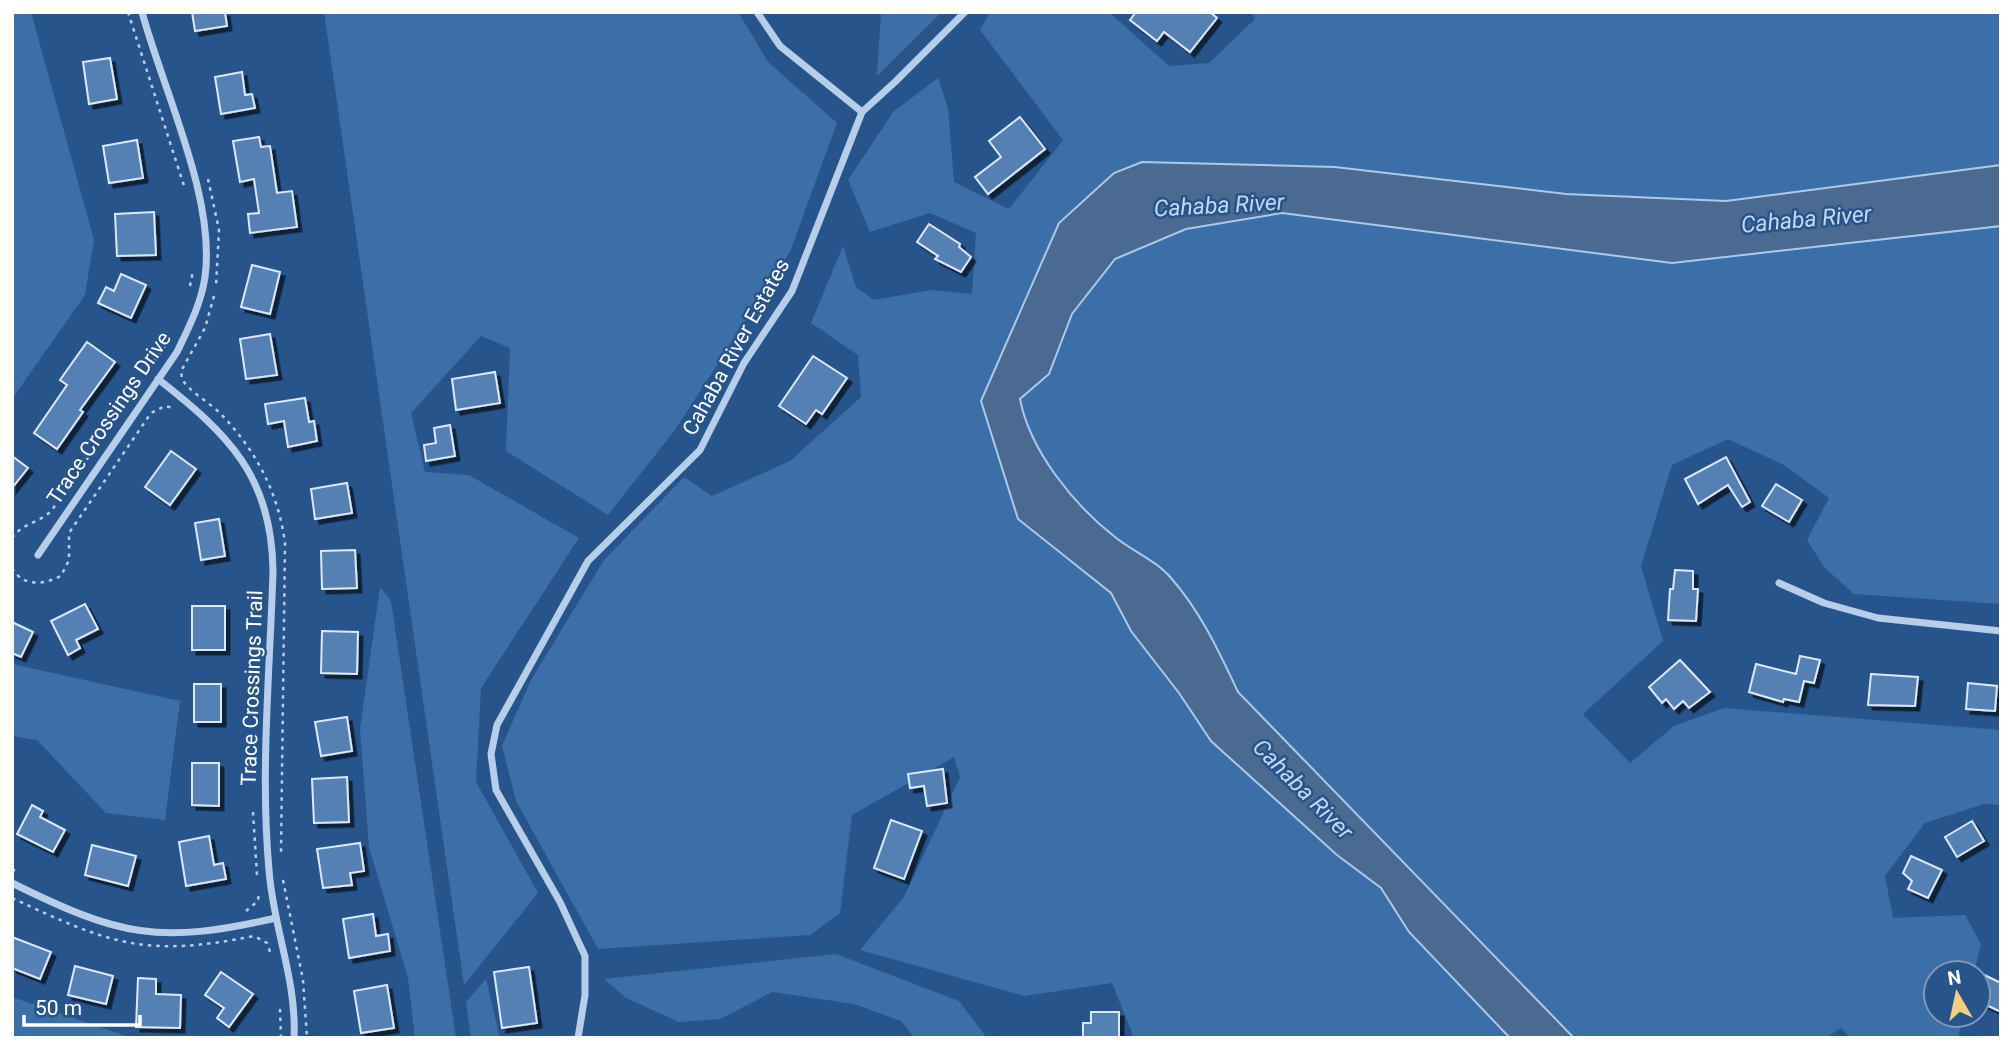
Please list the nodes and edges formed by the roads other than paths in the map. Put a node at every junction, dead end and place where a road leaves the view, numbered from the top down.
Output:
1 (142, 12) edge
2 (757, 12) edge
3 (965, 12) edge
4 (862, 111) junction
5 (158, 380) junction
6 (38, 555) dead end
7 (1779, 583) dead end
8 (2001, 631) edge
9 (12, 883) edge
10 (276, 918) junction
11 (294, 1038) edge
12 (578, 1038) edge

1 - 5 street, Trace Crossings Drive
2 - 4 street
3 - 4 street, Cahaba River Estates
4 - 12 street, Cahaba River Estates
5 - 6 street, Trace Crossings Drive
5 - 10 street, Trace Crossings Trail
7 - 8 street
9 - 10 street
10 - 11 street, Trace Crossings Trail

